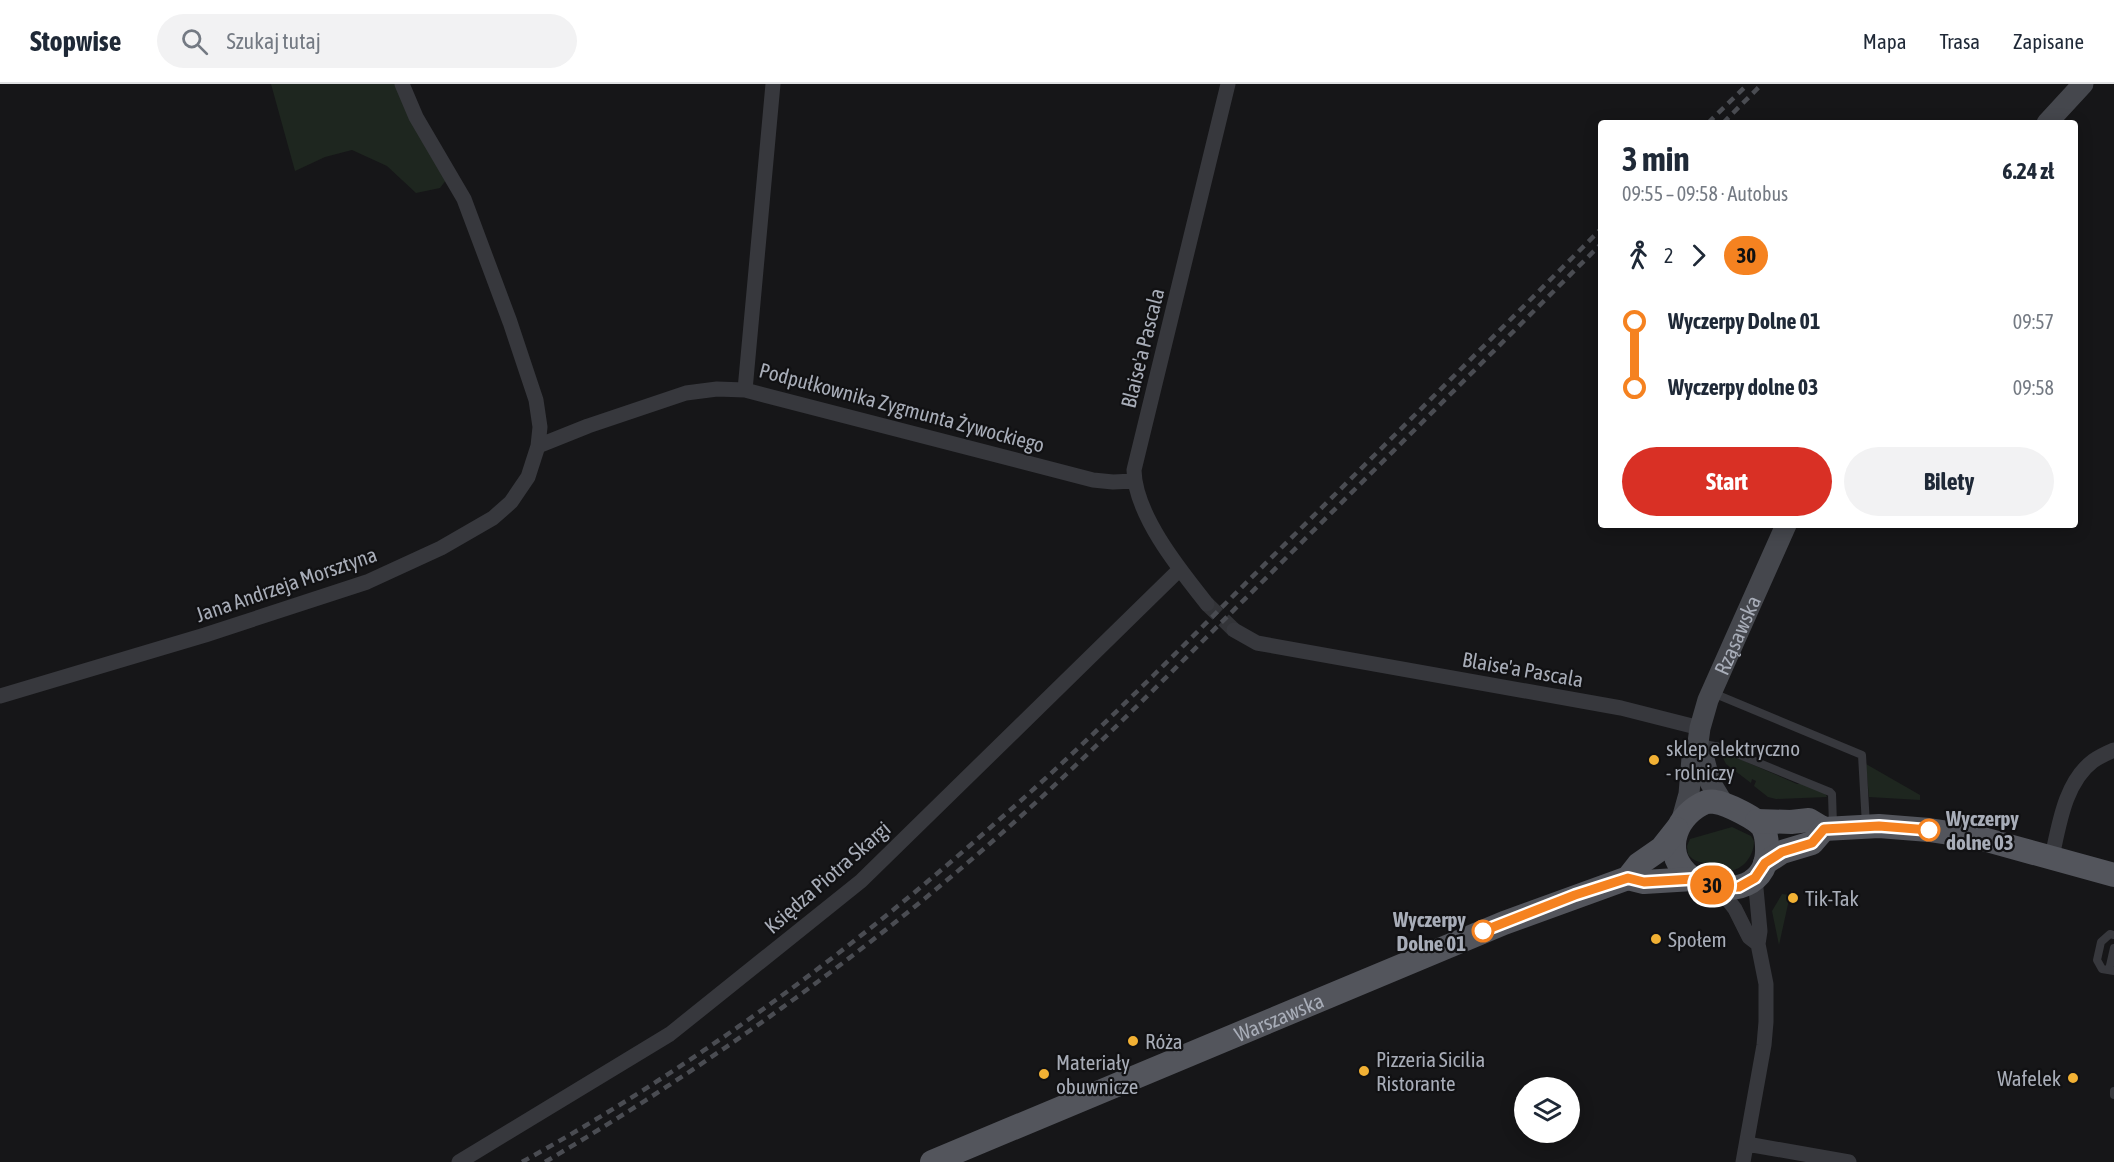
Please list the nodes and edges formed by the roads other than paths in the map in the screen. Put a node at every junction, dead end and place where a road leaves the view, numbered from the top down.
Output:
1 (402, 84) edge
2 (773, 84) edge
3 (1228, 84) edge
4 (2083, 84) edge
5 (2050, 120) edge
6 (745, 390) junction
7 (538, 446) junction
8 (1134, 481) junction
9 (1785, 528) edge
10 (1179, 570) junction
11 (1207, 604) tunnel mouth
12 (1234, 630) tunnel mouth
13 (1712, 692) junction
14 (0, 696) edge
15 (1698, 740) junction
16 (2114, 750) edge
17 (1724, 805) junction
18 (1757, 821) junction
19 (1679, 824) junction
20 (1866, 827) junction
21 (1828, 828) junction
22 (2052, 857) junction
23 (1760, 871) junction
24 (2114, 875) edge
25 (1628, 878) junction
26 (1693, 879) junction
27 (1719, 888) junction
28 (2114, 935) edge
29 (1758, 944) junction
30 (2114, 948) edge
31 (2112, 970) edge
32 (1747, 1144) junction
33 (459, 1162) edge
34 (932, 1162) edge
35 (1743, 1162) edge
36 (1849, 1162) edge

1 - 7 street, Jana Andrzeja Morsztyna
2 - 6 street, Podpułkownika Zygmunta Żywockiego
3 - 8 street, Blaise'a Pascala
4 - 5 street
6 - 7 street
6 - 8 street, Podpułkownika Zygmunta Żywockiego
7 - 14 street, Jana Andrzeja Morsztyna
8 - 10 street, Blaise'a Pascala
9 - 13 street, Rząsawska
10 - 11 street, Blaise'a Pascala
10 - 33 street, Księdza Piotra Skargi
12 - 15 street, Blaise'a Pascala
13 - 15 street, Rząsawska
13 - 20 lane
15 - 17 street
15 - 19 street, Rząsawska
15 - 21 lane
16 - 22 street
17 - 18 main road
17 - 19 main road
18 - 21 main road
18 - 23 main road
19 - 25 main road, Warszawska
19 - 26 main road
20 - 21 main road
20 - 22 main road
21 - 23 main road
22 - 24 main road
23 - 27 main road
23 - 29 street
25 - 26 main road, Warszawska
25 - 34 main road, Warszawska
26 - 27 main road
27 - 29 street
28 - 31 lane
29 - 32 street
30 - 31 lane
32 - 35 street
32 - 36 street

